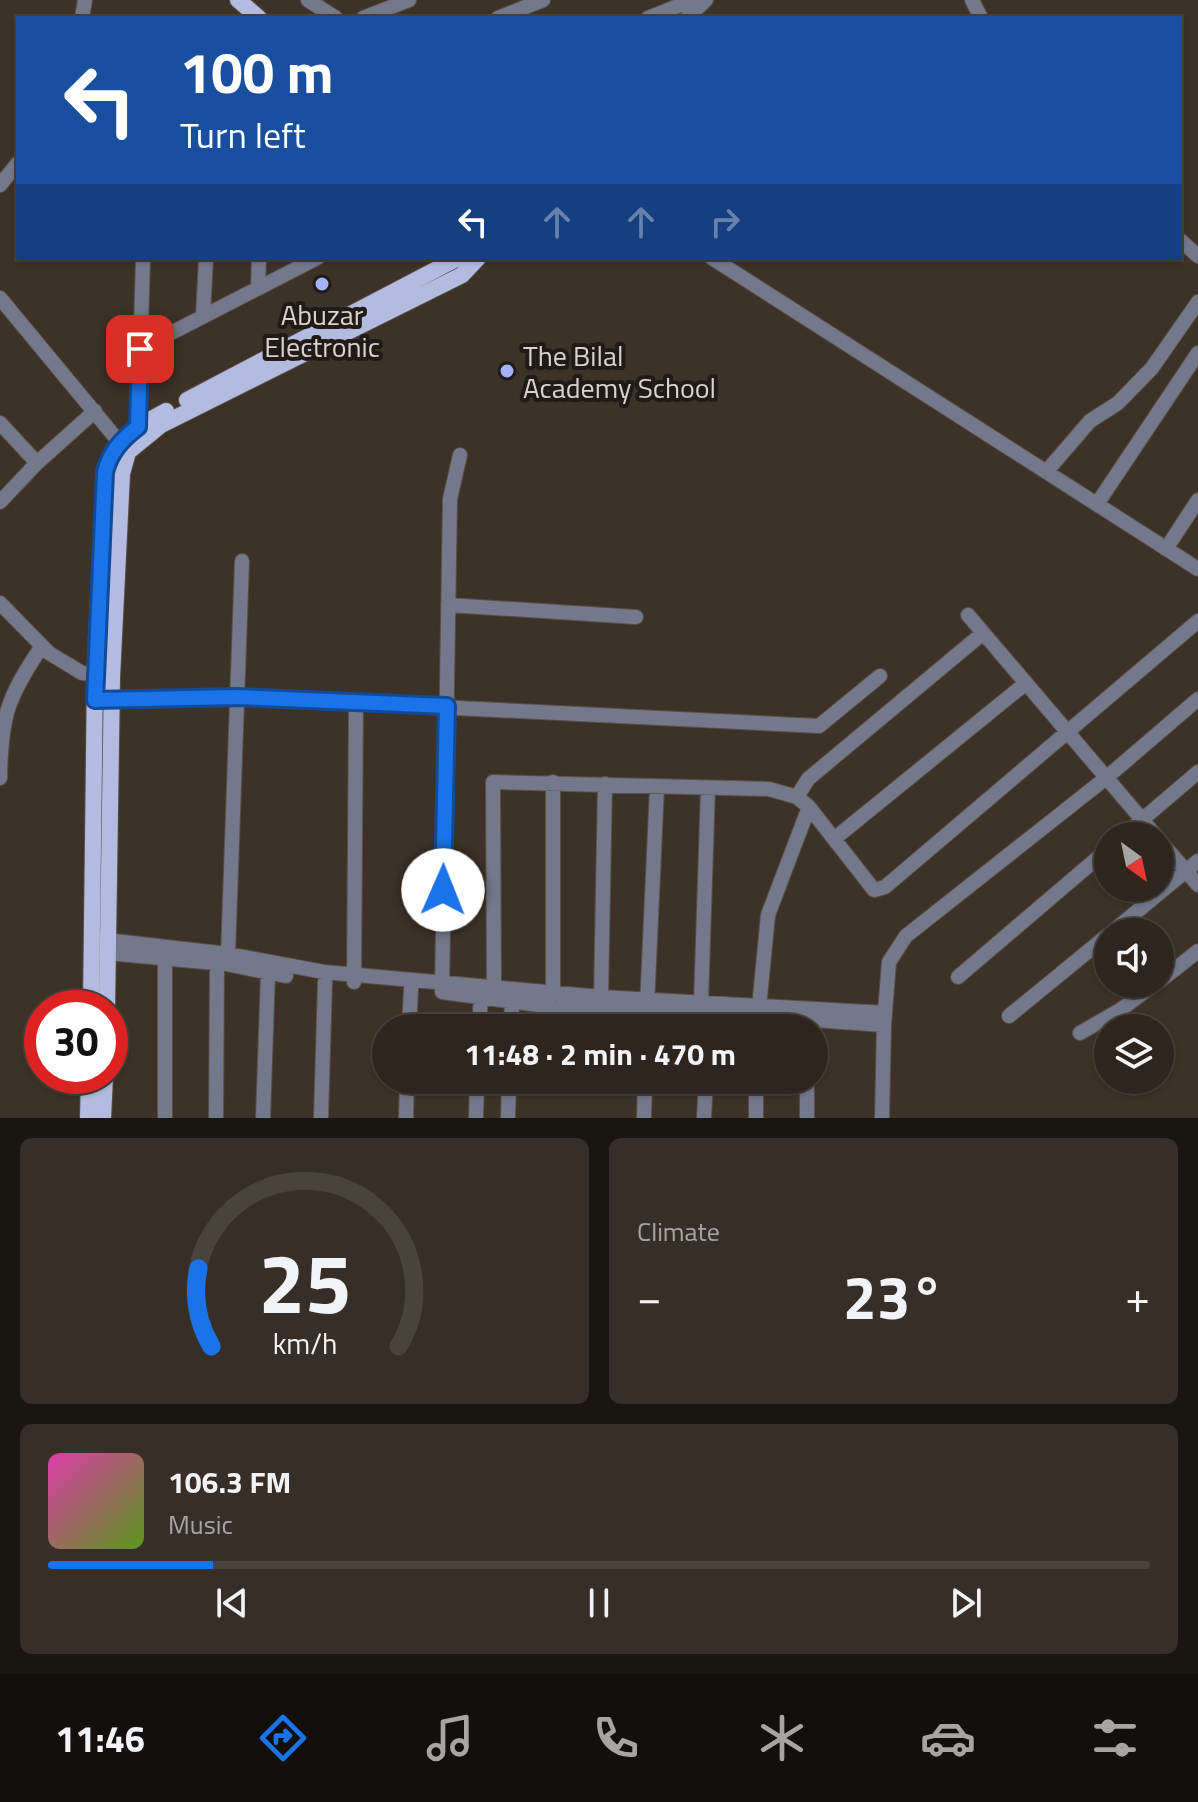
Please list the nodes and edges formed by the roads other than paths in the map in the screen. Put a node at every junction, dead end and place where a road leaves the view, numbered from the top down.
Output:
1 (238, 0) edge
2 (308, 0) edge
3 (409, 0) edge
4 (543, 0) edge
5 (693, 0) edge
6 (706, 0) edge
7 (257, 16) edge
8 (333, 16) edge
9 (368, 16) edge
10 (503, 16) edge
11 (653, 16) edge
12 (689, 16) edge
13 (16, 165) edge
14 (0, 185) edge
15 (1182, 242) edge
16 (1198, 256) edge
17 (143, 260) edge
18 (206, 260) edge
19 (259, 260) edge
20 (308, 260) edge
21 (454, 260) edge
22 (476, 260) edge
23 (715, 260) edge
24 (258, 288) junction
25 (0, 298) edge
26 (1198, 302) edge
27 (203, 316) junction
28 (140, 349) junction
29 (1198, 353) edge
30 (95, 411) junction
31 (0, 423) edge
32 (138, 427) junction
33 (124, 448) junction
34 (460, 455) dead end
35 (37, 463) junction
36 (1046, 472) junction
37 (1198, 500) edge
38 (0, 502) edge
39 (1097, 504) junction
40 (1166, 549) junction
41 (242, 561) dead end
42 (1198, 569) edge
43 (0, 603) edge
44 (448, 605) junction
45 (968, 615) dead end
46 (636, 617) dead end
47 (1198, 621) edge
48 (983, 633) junction
49 (42, 646) junction
50 (103, 676) junction
51 (880, 676) dead end
52 (1026, 683) junction
53 (236, 697) junction
54 (114, 698) junction
55 (1198, 699) edge
56 (95, 700) junction
57 (356, 704) junction
58 (447, 706) junction
59 (1067, 732) junction
60 (0, 747) edge
61 (0, 757) edge
62 (1198, 772) edge
63 (0, 778) edge
64 (1106, 778) junction
65 (553, 782) junction
66 (605, 784) junction
67 (657, 787) junction
68 (708, 788) junction
69 (797, 797) junction
70 (809, 807) junction
71 (1142, 820) junction
72 (1140, 822) edge
73 (834, 839) junction
74 (1174, 857) edge
75 (1094, 861) edge
76 (1198, 861) edge
77 (1186, 871) junction
78 (1198, 885) edge
79 (1129, 918) edge
80 (101, 946) junction
81 (1094, 947) edge
82 (1198, 951) edge
83 (183, 955) junction
84 (165, 958) junction
85 (222, 959) junction
86 (1174, 970) edge
87 (268, 973) junction
88 (958, 977) dead end
89 (355, 979) junction
90 (325, 982) junction
91 (442, 987) junction
92 (494, 987) junction
93 (411, 989) junction
94 (94, 990) edge
95 (105, 990) edge
96 (553, 993) junction
97 (481, 996) junction
98 (601, 997) junction
99 (1136, 998) edge
100 (512, 1002) junction
101 (410, 1014) edge
102 (480, 1014) edge
103 (512, 1014) edge
104 (646, 1014) edge
105 (706, 1014) edge
106 (758, 1014) edge
107 (1009, 1016) dead end
108 (828, 1018) edge
109 (884, 1019) junction
110 (828, 1023) edge
111 (1080, 1033) dead end
112 (89, 1094) edge
113 (104, 1094) edge
114 (407, 1094) edge
115 (477, 1094) edge
116 (509, 1094) edge
117 (645, 1094) edge
118 (705, 1094) edge
119 (756, 1094) edge
120 (807, 1094) edge
121 (88, 1118) edge
122 (103, 1118) edge
123 (165, 1118) edge
124 (216, 1118) edge
125 (263, 1118) edge
126 (321, 1118) edge
127 (406, 1118) edge
128 (476, 1118) edge
129 (508, 1118) edge
130 (644, 1118) edge
131 (704, 1118) edge
132 (756, 1118) edge
133 (807, 1118) edge
134 (882, 1118) edge

1 - 7 main road
2 - 8 street
3 - 9 street
4 - 10 street
5 - 11 street
6 - 12 street
13 - 14 street
15 - 16 street
17 - 28 street
18 - 27 street
19 - 24 street
20 - 24 street
21 - 32 main road
22 - 33 main road
23 - 36 street
24 - 27 street
25 - 30 street
26 - 36 street
27 - 28 street
28 - 32 street
29 - 39 street
30 - 33 street
30 - 35 street
31 - 35 street
32 - 33 main road
33 - 50 main road
34 - 44 street
35 - 38 street
36 - 39 street
37 - 40 street
39 - 40 street
40 - 42 street
41 - 53 street
43 - 49 street
44 - 46 street
44 - 58 street
45 - 48 street
47 - 59 street
48 - 52 street
48 - 69 street
49 - 50 street
49 - 60 street
50 - 54 main road
50 - 56 main road
51 - 58 street
52 - 59 street
52 - 73 street
53 - 54 street
53 - 57 street
53 - 85 street
54 - 56 street
54 - 80 main road
55 - 64 street
56 - 80 main road
57 - 58 street
57 - 89 street
58 - 91 street
59 - 64 street
59 - 73 street
60 - 61 street
61 - 63 street
62 - 71 street
64 - 71 street
64 - 109 street
65 - 66 street
65 - 92 street
65 - 96 street
66 - 67 street
66 - 98 street
67 - 68 street
67 - 104 street
68 - 69 street
68 - 105 street
69 - 70 street
70 - 73 street
70 - 106 street
71 - 72 street
74 - 77 street
75 - 88 street
76 - 77 street
77 - 78 street
77 - 79 street
80 - 83 street
80 - 84 street
80 - 94 main road
80 - 95 main road
81 - 107 street
82 - 86 street
83 - 84 street
83 - 85 street
84 - 123 street
85 - 87 street
85 - 89 street
85 - 124 street
87 - 90 street
87 - 125 street
89 - 90 street
89 - 91 street
89 - 93 street
90 - 126 street
91 - 92 street
91 - 93 street
91 - 97 street
92 - 96 street
93 - 101 street
96 - 98 street
97 - 100 street
97 - 102 street
98 - 104 street
99 - 111 street
100 - 103 street
100 - 104 street
108 - 109 street
109 - 110 street
109 - 134 street
112 - 121 main road
113 - 122 main road
114 - 127 street
115 - 128 street
116 - 129 street
117 - 130 street
118 - 131 street
119 - 132 street
120 - 133 street

